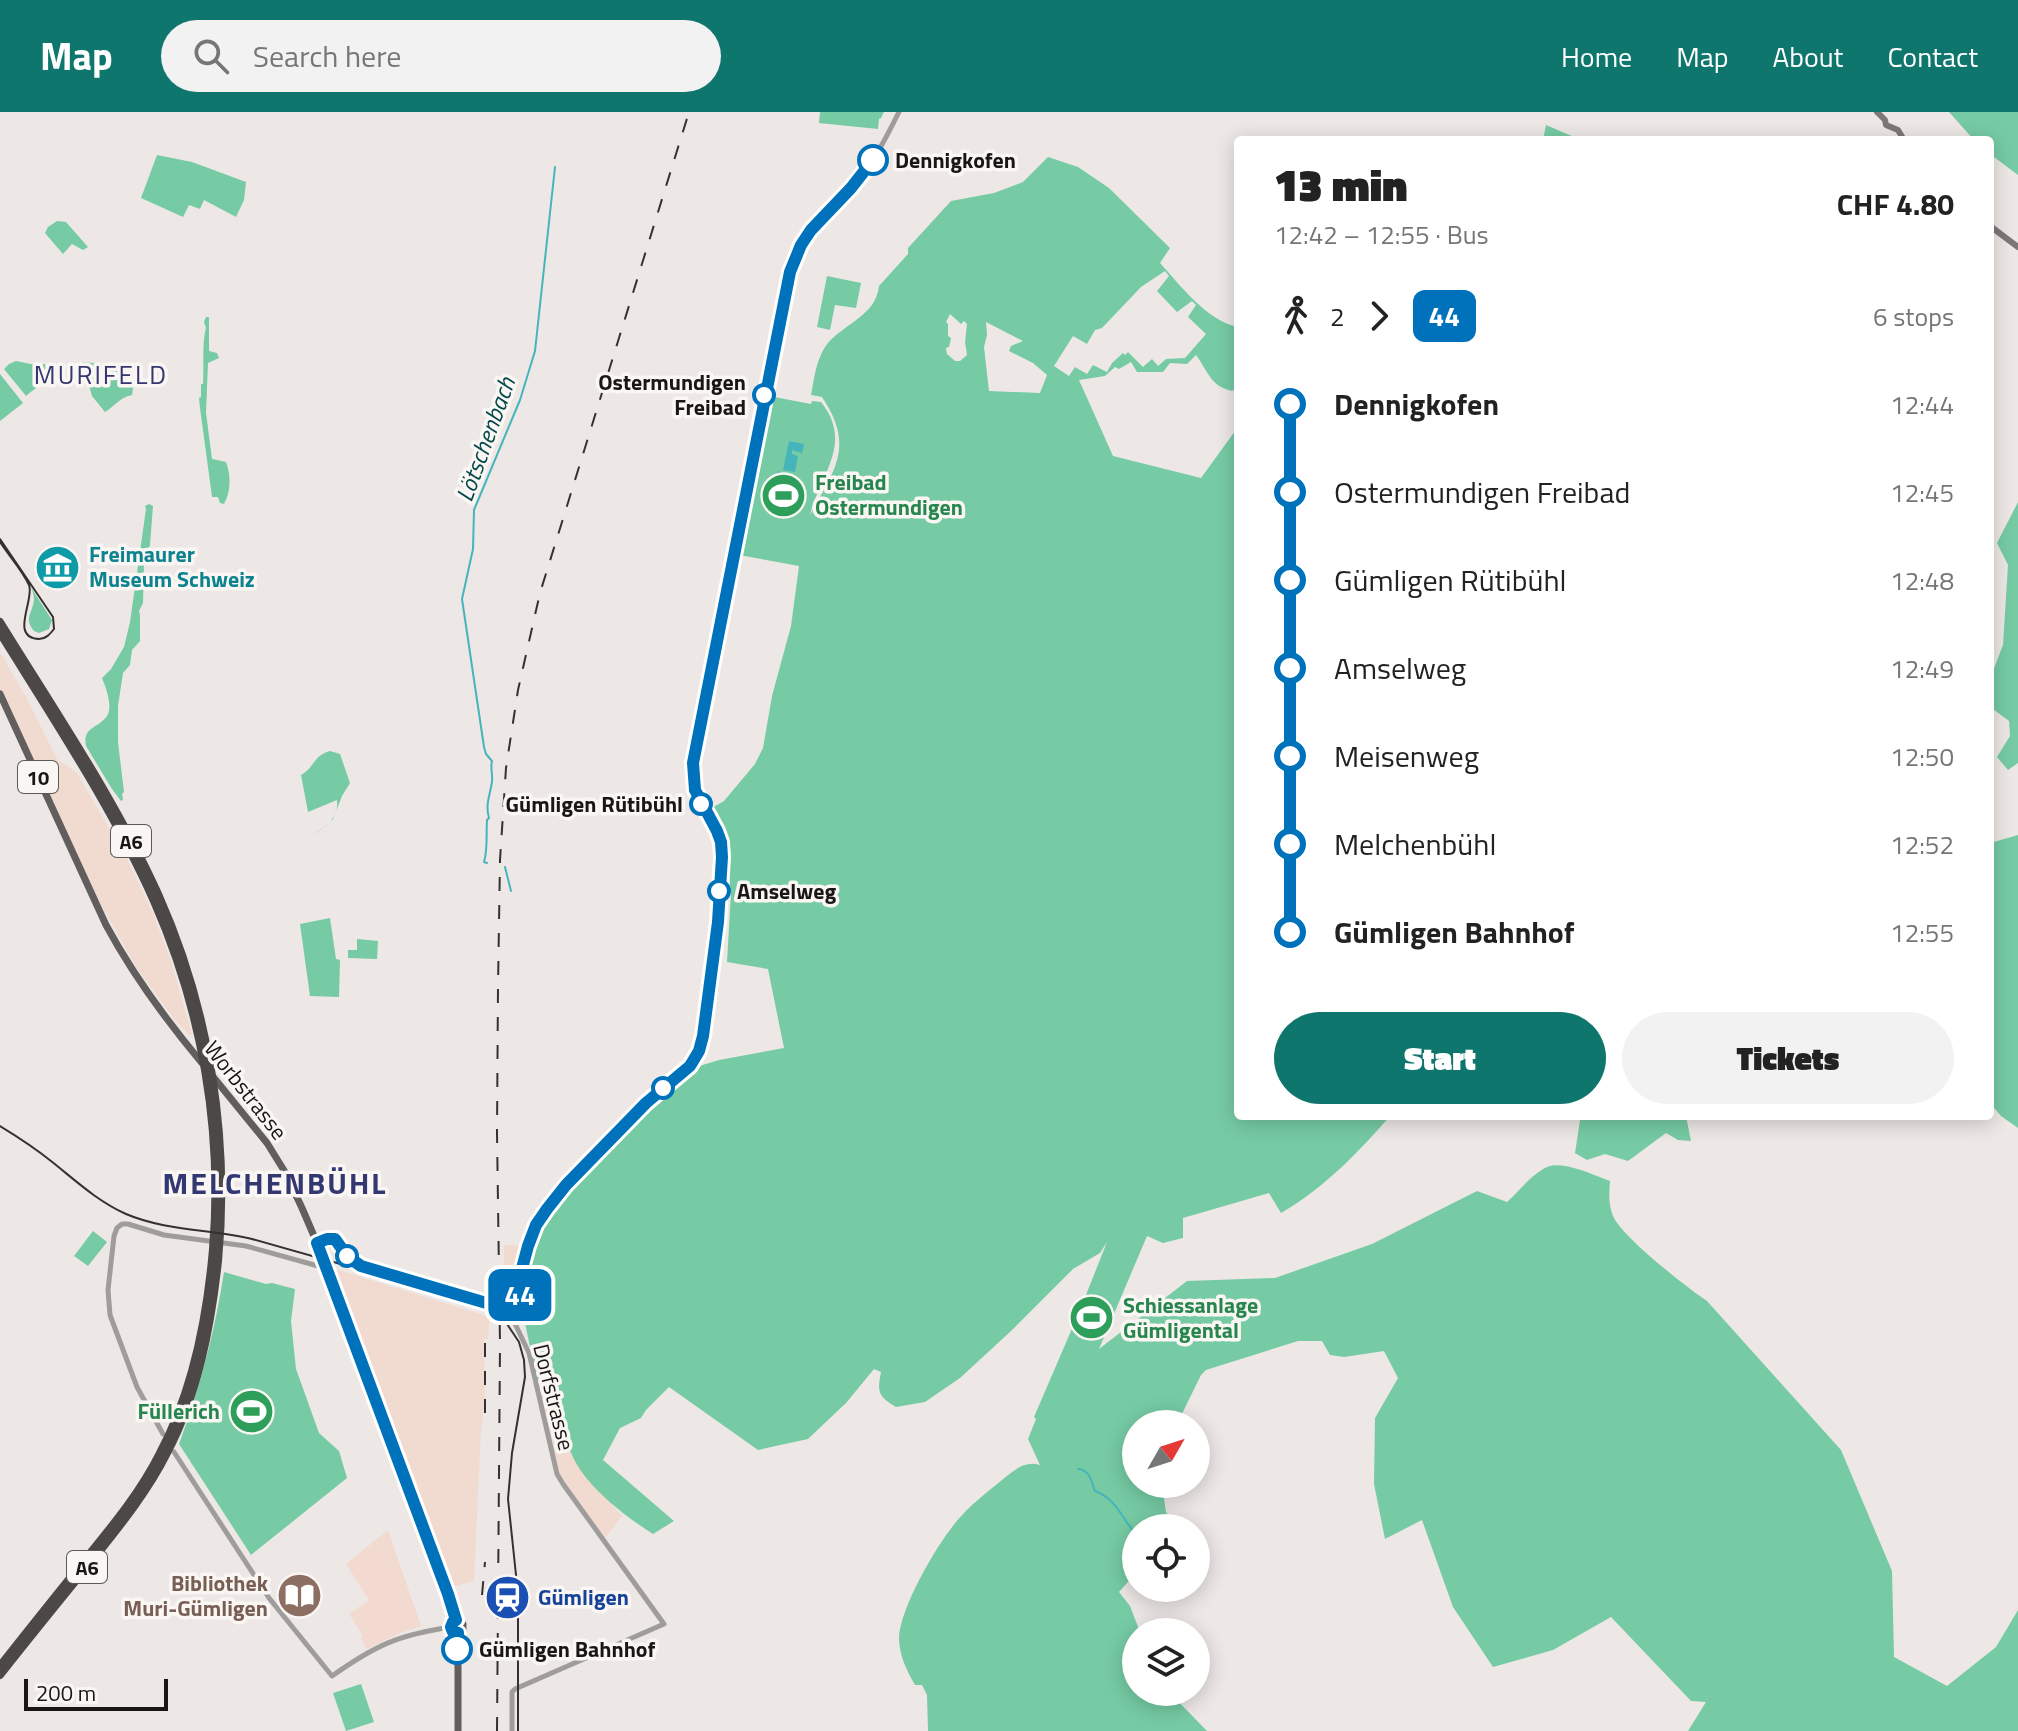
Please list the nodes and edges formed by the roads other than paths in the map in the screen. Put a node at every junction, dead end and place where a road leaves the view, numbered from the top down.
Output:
1 (899, 112) edge
2 (1877, 112) edge
3 (1902, 136) edge
4 (1994, 229) edge
5 (2018, 247) edge
6 (0, 622) edge
7 (0, 633) edge
8 (0, 694) edge
9 (218, 1188) junction
10 (317, 1243) junction
11 (216, 1247) junction
12 (326, 1267) junction
13 (505, 1308) junction
14 (163, 1434) dead end
15 (174, 1452) dead end
16 (453, 1623) junction
17 (0, 1666) edge
18 (0, 1675) edge
19 (458, 1731) edge
20 (512, 1731) edge

1 - 13 street
2 - 3 main road
4 - 5 main road
6 - 9 highway, A6
7 - 9 highway, A6
8 - 10 main road, Worbstrasse / 10
9 - 11 highway, A6
10 - 12 main road, Worbstrasse / 10
10 - 13 street
11 - 17 highway, A6
11 - 18 highway, A6
12 - 14 street
12 - 16 main road, Worbstrasse / 10
13 - 20 street, Dorfstrasse
15 - 16 street
16 - 19 main road

